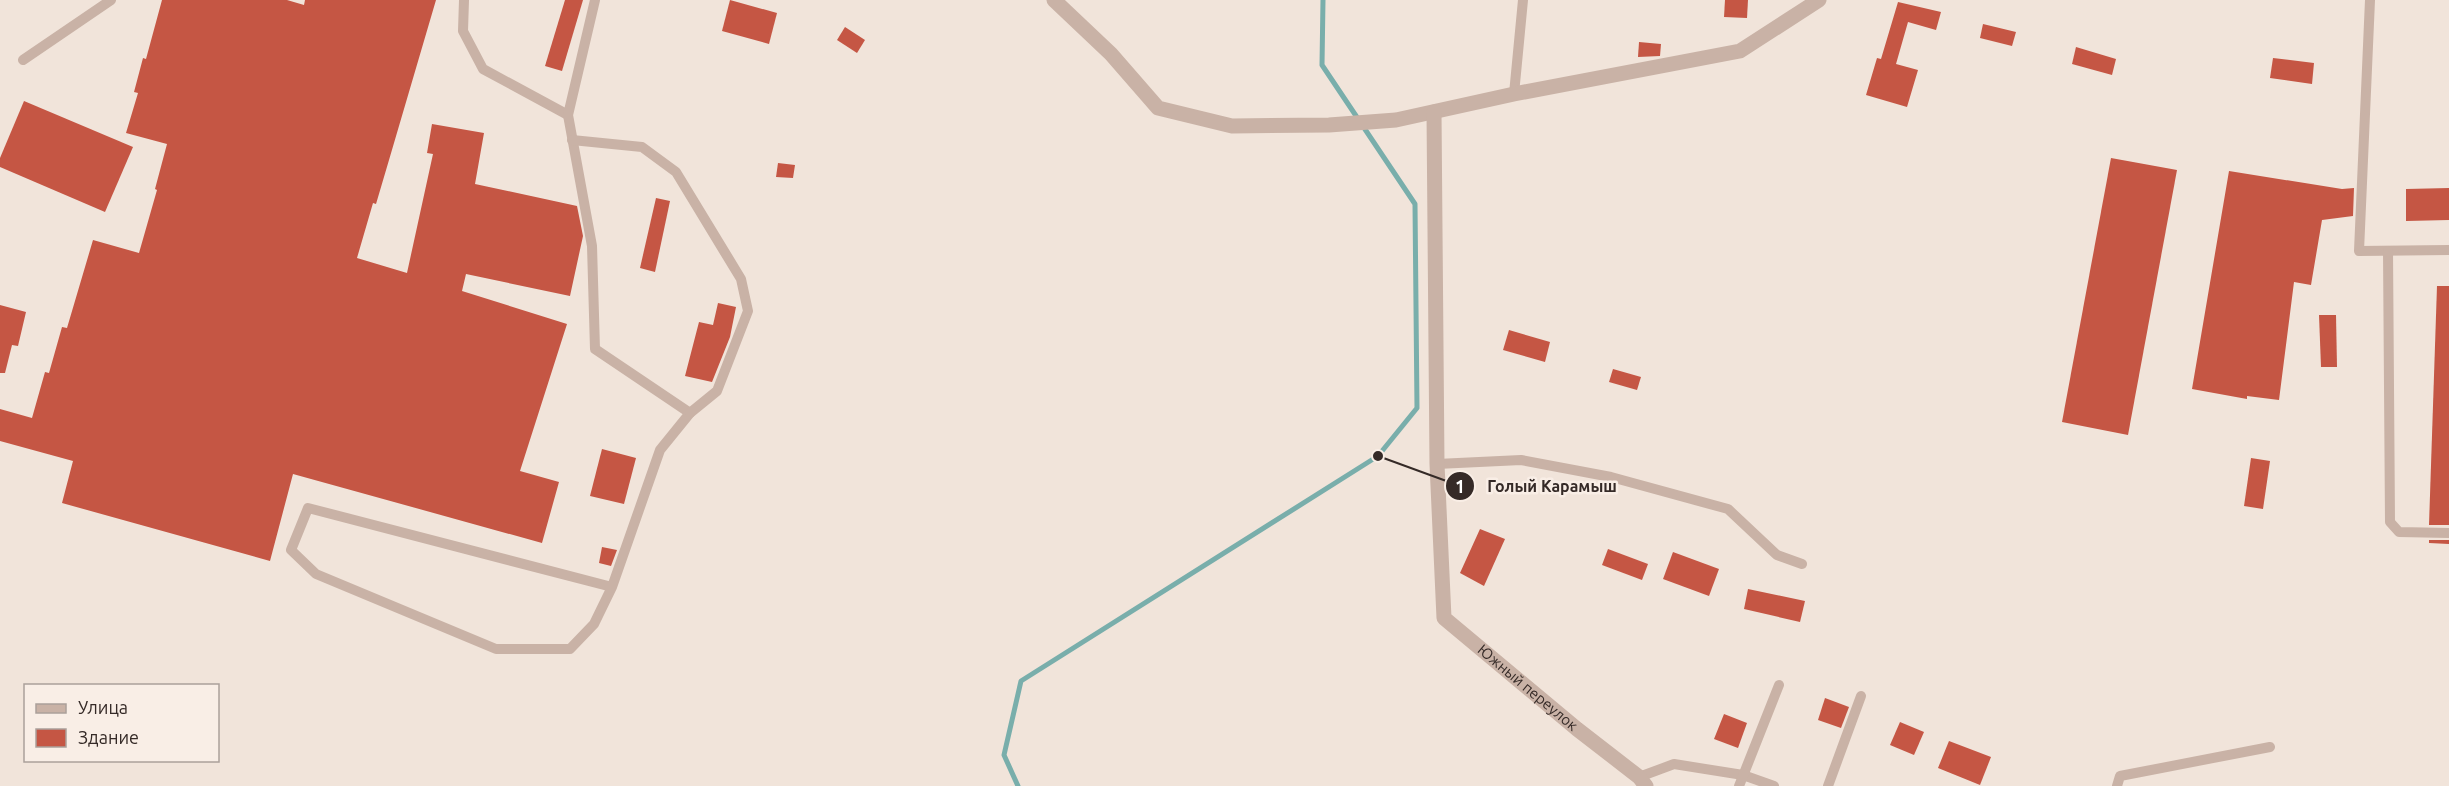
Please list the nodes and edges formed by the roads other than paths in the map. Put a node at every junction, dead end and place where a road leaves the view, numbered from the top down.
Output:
1 (111, 0) edge
2 (464, 0) edge
3 (595, 0) edge
4 (1054, 0) edge
5 (1523, 0) edge
6 (1820, 0) edge
7 (2370, 0) edge
8 (23, 60) dead end
9 (1515, 94) junction
10 (1434, 112) junction
11 (568, 115) junction
12 (572, 140) junction
13 (2449, 250) edge
14 (2388, 251) junction
15 (690, 413) junction
16 (1437, 464) junction
17 (2449, 532) edge
18 (1802, 564) dead end
19 (612, 587) junction
20 (1779, 685) dead end
21 (1861, 696) dead end
22 (2270, 747) dead end
23 (1743, 775) junction
24 (1643, 781) edge
25 (1739, 786) edge
26 (1774, 786) edge
27 (1828, 786) edge
28 (2117, 786) edge

1 - 8 lane
2 - 11 lane
3 - 11 lane
4 - 10 street
5 - 9 lane
6 - 9 street
7 - 14 lane
9 - 10 street
10 - 16 street, Южный переулок
11 - 12 lane
12 - 15 lane
12 - 15 lane
13 - 14 lane
14 - 17 lane
15 - 19 lane
16 - 18 lane
16 - 24 street, Южный переулок
19 - 19 lane
20 - 23 lane
21 - 27 lane
22 - 28 lane
23 - 24 lane
23 - 25 lane
23 - 26 lane

